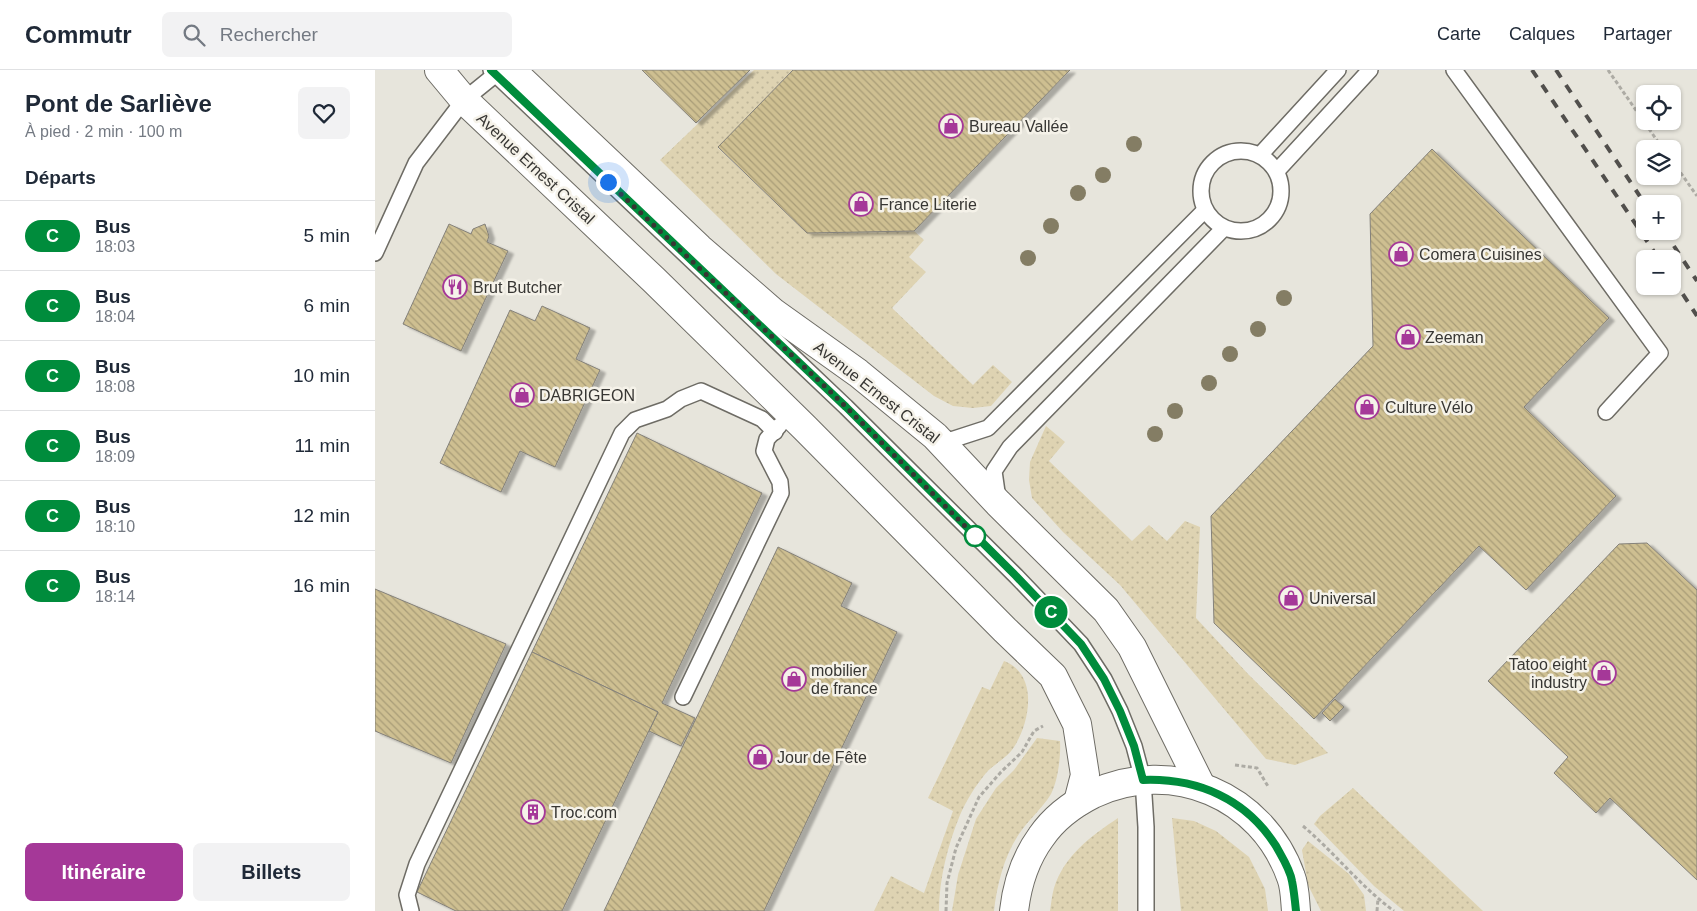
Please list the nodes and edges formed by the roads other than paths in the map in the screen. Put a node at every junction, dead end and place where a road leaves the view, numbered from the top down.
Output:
1 (439, 70) edge
2 (1338, 70) edge
3 (1370, 70) edge
4 (1454, 70) edge
5 (499, 71) edge
6 (465, 100) junction
7 (1260, 155) junction
8 (1277, 171) junction
9 (1205, 210) junction
10 (1223, 228) junction
11 (375, 254) edge
12 (1606, 412) dead end
13 (782, 423) junction
14 (935, 436) junction
15 (998, 503) junction
16 (683, 697) dead end
17 (1143, 780) junction
18 (1201, 786) junction
19 (1079, 802) junction
20 (411, 911) edge
21 (1014, 911) edge
22 (1146, 911) edge
23 (1296, 911) edge

1 - 6 main road, Avenue Ernest Cristal
2 - 7 lane
3 - 8 lane
4 - 12 lane
5 - 6 lane
5 - 14 main road, Avenue Ernest Cristal
5 - 17 lane
6 - 11 lane
6 - 13 main road, Avenue Ernest Cristal
7 - 8 lane
7 - 9 lane
8 - 10 lane
9 - 10 lane
9 - 14 lane
10 - 15 lane
13 - 16 lane
13 - 19 main road, Avenue Ernest Cristal
13 - 20 lane
14 - 15 main road, Avenue Ernest Cristal
15 - 18 main road, Avenue Ernest Cristal
17 - 18 main road
17 - 19 main road
17 - 22 lane
18 - 23 main road
19 - 21 main road

